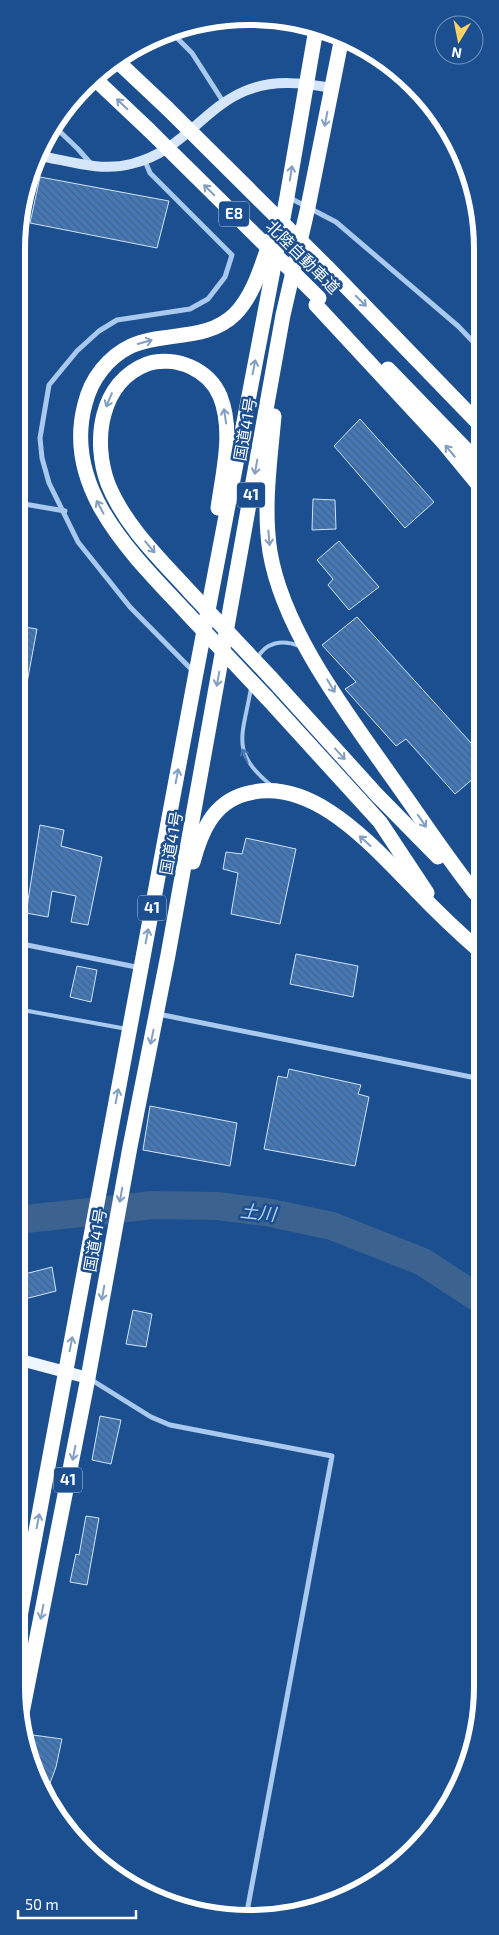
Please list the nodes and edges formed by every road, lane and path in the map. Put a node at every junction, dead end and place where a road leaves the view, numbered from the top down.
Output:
1 (315, 35) edge
2 (176, 37) edge
3 (341, 44) edge
4 (122, 65) edge
5 (99, 83) edge
6 (306, 83) junction
7 (332, 88) junction
8 (224, 103) junction
9 (59, 131) edge
10 (45, 157) edge
11 (145, 160) junction
12 (92, 166) junction
13 (287, 197) junction
14 (308, 207) junction
15 (317, 301) junction
16 (283, 315) junction
17 (474, 343) edge
18 (474, 419) edge
19 (474, 458) edge
20 (474, 480) edge
21 (25, 504) edge
22 (65, 511) junction
23 (205, 608) edge
24 (205, 608) edge
25 (205, 608) edge
26 (205, 608) edge
27 (313, 658) junction
28 (254, 667) dead end
29 (196, 673) junction
30 (253, 676) dead end
31 (278, 790) junction
32 (474, 890) edge
33 (474, 891) edge
34 (450, 925) junction
35 (25, 946) edge
36 (474, 946) edge
37 (168, 955) junction
38 (141, 968) junction
39 (25, 1011) edge
40 (157, 1014) junction
41 (129, 1030) junction
42 (474, 1078) edge
43 (25, 1361) edge
44 (66, 1373) junction
45 (88, 1378) junction
46 (25, 1590) edge
47 (25, 1698) edge
48 (247, 1910) edge

1 - 6 highway, 国道41号 / 41
2 - 8 street
3 - 7 highway, 国道41号 / 41
4 -> 18 highway, 北陸自動車道 / E8, bridge
15 -> 5 highway, 北陸自動車道 / E8, bridge
6 - 7 street
6 - 8 street
13 -> 6 highway, 国道41号 / 41
7 -> 14 highway, 国道41号 / 41
8 - 11 street
9 - 12 street
10 - 12 street
11 - 12 street
11 - 22 street
13 - 14 street
29 -> 13 highway, 国道41号 / 41
34 -> 13 highway, bridge
14 - 16 highway, 国道41号 / 41
14 - 17 street
15 - 19 highway, 北陸自動車道 / E8
20 -> 15 highway
16 -> 27 highway
16 -> 37 highway, 国道41号 / 41
21 - 22 street
22 - 29 street
29 -> 23 highway, bridge
24 -> 25 highway, bridge
26 -> 33 highway, bridge
27 - 28 lane
27 -> 32 highway
38 -> 29 highway, 国道41号 / 41
31 -> 30 lane
34 -> 31 highway
31 - 37 highway
34 - 36 highway
35 - 38 street
37 - 40 highway, 国道41号 / 41
38 - 41 highway, 国道41号 / 41
39 - 41 lane
40 - 42 street
40 -> 45 highway, 国道41号 / 41
44 -> 41 highway, 国道41号 / 41
43 - 44 main road
44 - 45 main road
46 -> 44 highway, 国道41号 / 41
45 -> 47 highway, 国道41号 / 41
45 - 48 street

